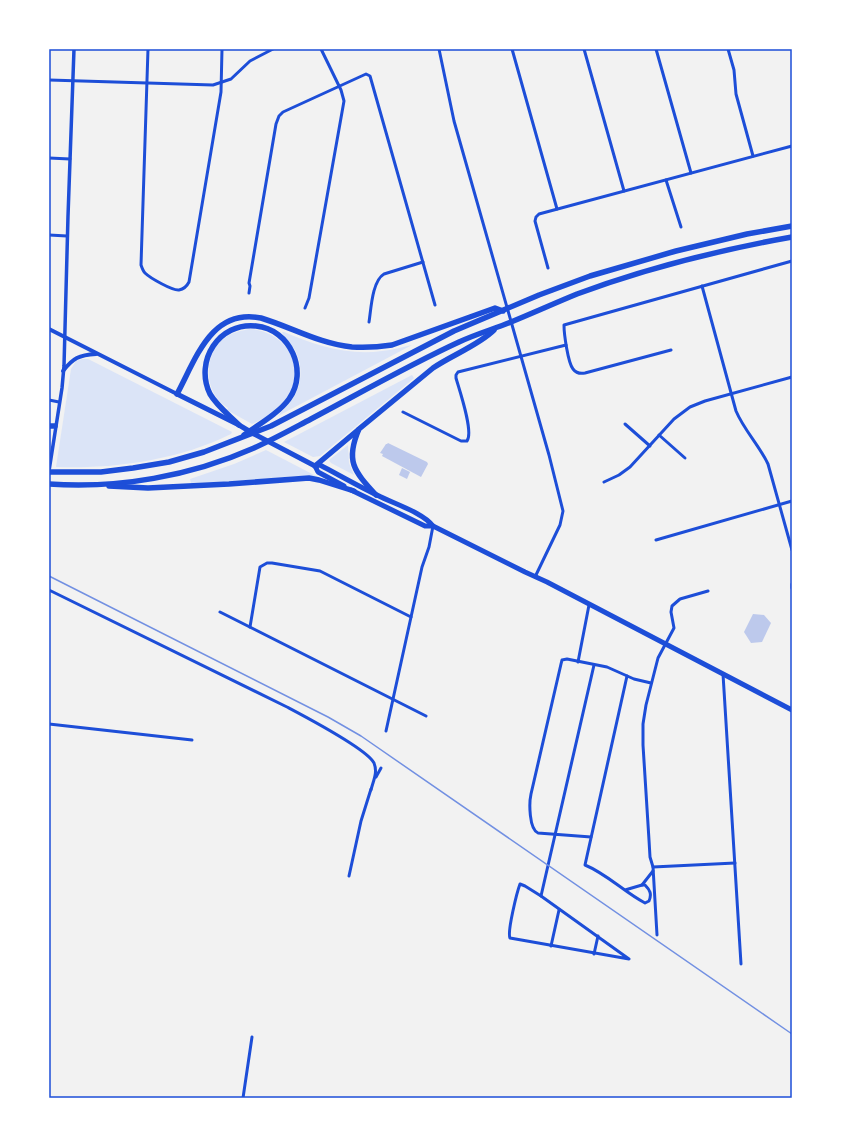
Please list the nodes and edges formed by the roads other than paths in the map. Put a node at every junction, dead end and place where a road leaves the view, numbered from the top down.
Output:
1 (74, 49) edge
2 (148, 49) edge
3 (222, 49) edge
4 (273, 49) edge
5 (321, 49) edge
6 (438, 49) edge
7 (512, 49) edge
8 (584, 49) edge
9 (656, 49) edge
10 (728, 49) edge
11 (49, 80) edge
12 (73, 80) junction
13 (147, 83) junction
14 (221, 83) junction
15 (339, 86) junction
16 (792, 146) edge
17 (754, 156) junction
18 (49, 158) edge
19 (70, 159) junction
20 (690, 173) junction
21 (666, 180) junction
22 (624, 191) junction
23 (557, 209) junction
24 (792, 226) edge
25 (681, 227) dead end
26 (49, 235) edge
27 (67, 236) junction
28 (792, 237) edge
29 (792, 261) edge
30 (423, 262) junction
31 (548, 268) dead end
32 (702, 286) junction
33 (249, 293) dead end
34 (435, 305) dead end
35 (306, 308) dead end
36 (503, 311) junction
37 (369, 322) dead end
38 (496, 328) junction
39 (49, 329) edge
40 (66, 338) junction
41 (566, 345) junction
42 (671, 350) dead end
43 (98, 354) junction
44 (520, 356) junction
45 (63, 372) junction
46 (792, 377) edge
47 (177, 394) junction
48 (732, 394) junction
49 (49, 400) edge
50 (59, 402) junction
51 (403, 412) dead end
52 (625, 424) dead end
53 (239, 425) junction
54 (52, 426) edge
55 (359, 429) junction
56 (659, 435) junction
57 (237, 439) junction
58 (650, 446) junction
59 (685, 458) dead end
60 (315, 466) junction
61 (49, 472) edge
62 (604, 482) dead end
63 (49, 484) edge
64 (97, 485) junction
65 (354, 492) junction
66 (376, 495) junction
67 (792, 501) edge
68 (780, 504) junction
69 (433, 526) junction
70 (656, 540) dead end
71 (792, 550) edge
72 (535, 577) junction
73 (792, 584) edge
74 (792, 588) edge
75 (49, 590) edge
76 (708, 591) dead end
77 (589, 605) junction
78 (220, 612) dead end
79 (412, 617) junction
80 (250, 627) junction
81 (665, 644) junction
82 (578, 662) junction
83 (594, 665) junction
84 (723, 674) junction
85 (627, 676) junction
86 (651, 683) junction
87 (393, 699) junction
88 (792, 710) edge
89 (426, 716) dead end
90 (49, 724) edge
91 (386, 731) dead end
92 (192, 740) dead end
93 (381, 768) dead end
94 (371, 790) junction
95 (555, 834) junction
96 (591, 837) junction
97 (735, 863) junction
98 (653, 867) junction
99 (654, 871) junction
100 (348, 876) dead end
101 (642, 885) junction
102 (625, 890) junction
103 (541, 896) junction
104 (559, 910) junction
105 (657, 935) dead end
106 (598, 936) junction
107 (551, 946) junction
108 (594, 954) junction
109 (741, 964) dead end
110 (252, 1037) dead end
111 (244, 1098) edge

1 - 12 street
2 - 13 street
3 - 14 street
4 - 14 street
5 - 15 street
6 - 44 street
7 - 23 street
8 - 22 street
9 - 20 street
10 - 17 street
11 - 12 street
12 - 13 street
12 - 19 street
13 - 14 street
13 - 14 street
15 - 30 street
15 - 33 street
15 - 35 street
16 - 17 street
17 - 20 street
18 - 19 street
19 - 27 street
20 - 21 street
21 - 22 street
21 - 25 street
22 - 23 street
23 - 31 street
24 - 36 highway
26 - 27 street
27 - 40 street
28 - 38 highway
29 - 32 street
30 - 34 street
30 - 37 street
32 - 41 street
32 - 48 street
36 - 47 highway
36 - 57 highway
38 - 55 highway
38 - 64 highway
39 - 40 main road
40 - 43 main road
40 - 45 street
41 - 42 street
41 - 44 street
43 - 45 main road
43 - 47 main road
44 - 51 street
44 - 72 street
45 - 50 street
46 - 48 street
47 - 53 highway
48 - 56 street
48 - 68 street
49 - 50 street
50 - 54 street
52 - 58 street
53 - 57 highway
53 - 60 highway
54 - 61 street
55 - 60 highway
55 - 66 highway
56 - 58 street
56 - 59 street
57 - 61 highway
58 - 62 street
60 - 65 highway
60 - 66 highway
63 - 64 highway
64 - 65 highway
65 - 69 highway
66 - 69 highway
67 - 68 street
68 - 70 street
68 - 71 street
69 - 72 highway
69 - 79 street
72 - 77 highway
73 - 74 street
75 - 94 street
76 - 81 street
77 - 81 highway
77 - 82 street
78 - 80 street
79 - 80 street
79 - 87 street
80 - 87 street
81 - 84 highway
81 - 86 street
82 - 83 street
82 - 95 street
83 - 85 street
83 - 95 street
84 - 88 highway
84 - 97 street
85 - 86 street
85 - 96 street
86 - 98 street
87 - 89 street
87 - 91 street
90 - 92 street
93 - 94 street
94 - 100 street
95 - 96 street
95 - 103 street
96 - 102 street
97 - 98 street
97 - 109 street
98 - 99 street
99 - 101 street
99 - 105 street
101 - 102 street
101 - 102 street
103 - 104 street
103 - 107 street
104 - 106 street
104 - 107 street
106 - 108 street
106 - 108 street
107 - 108 street
110 - 111 street

